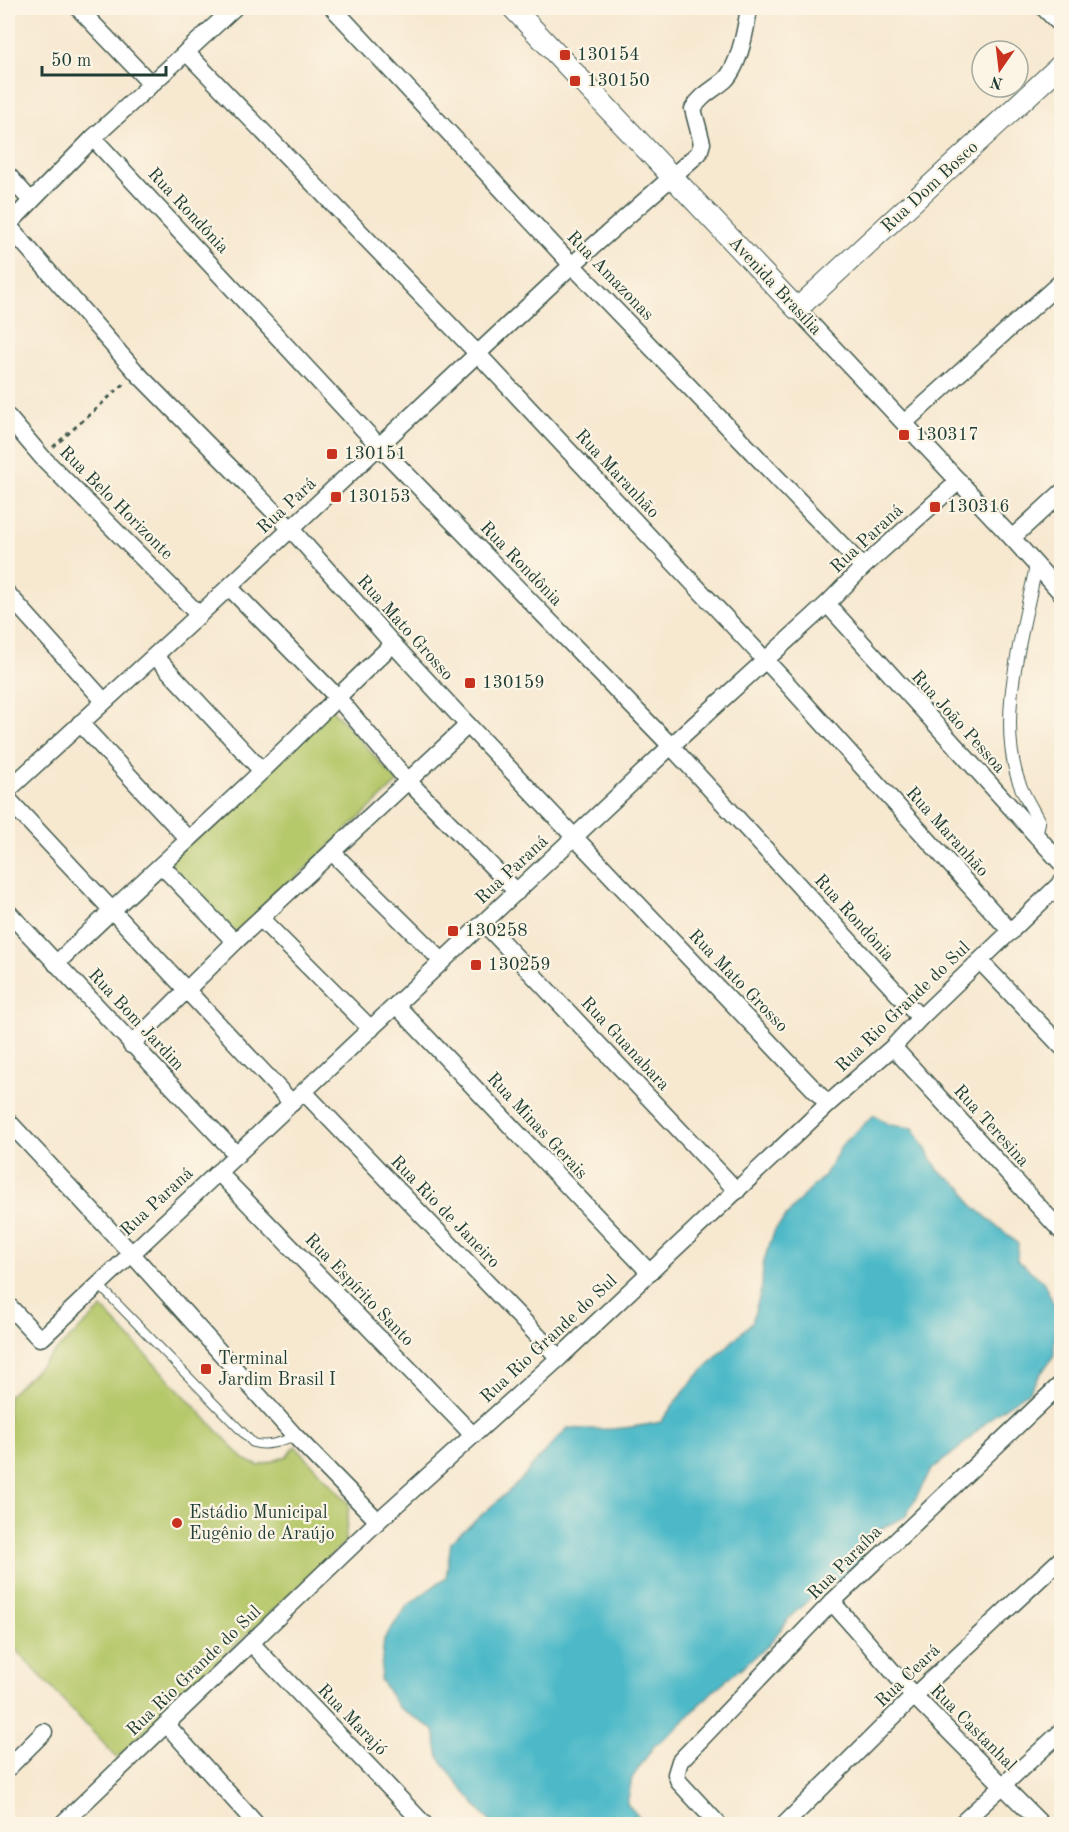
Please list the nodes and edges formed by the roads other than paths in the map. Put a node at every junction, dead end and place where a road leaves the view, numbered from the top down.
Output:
1 (78, 8) edge
2 (234, 8) edge
3 (333, 8) edge
4 (513, 8) edge
5 (749, 8) edge
6 (1044, 8) edge
7 (1062, 26) edge
8 (186, 51) junction
9 (1062, 64) edge
10 (151, 84) junction
11 (93, 138) junction
12 (8, 175) edge
13 (672, 176) junction
14 (31, 201) junction
15 (8, 225) edge
16 (572, 265) junction
17 (1062, 281) edge
18 (797, 309) junction
19 (477, 353) junction
20 (8, 417) edge
21 (904, 423) junction
22 (379, 446) junction
23 (959, 481) junction
24 (1062, 492) edge
25 (291, 529) junction
26 (1012, 538) junction
27 (1036, 566) junction
28 (863, 567) junction
29 (229, 587) junction
30 (8, 594) edge
31 (1062, 594) edge
32 (827, 604) junction
33 (199, 615) junction
34 (393, 644) junction
35 (155, 656) junction
36 (765, 661) junction
37 (337, 697) junction
38 (104, 701) junction
39 (80, 723) junction
40 (468, 725) junction
41 (671, 746) junction
42 (262, 771) junction
43 (408, 781) junction
44 (10, 782) edge
45 (8, 799) edge
46 (574, 838) junction
47 (1036, 838) junction
48 (188, 839) junction
49 (332, 852) junction
50 (1062, 864) edge
51 (161, 865) junction
52 (1062, 882) edge
53 (517, 892) junction
54 (112, 909) junction
55 (8, 912) edge
56 (261, 919) junction
57 (484, 923) junction
58 (1011, 932) junction
59 (235, 942) junction
60 (442, 961) junction
61 (980, 961) junction
62 (56, 964) junction
63 (187, 991) junction
64 (396, 1005) junction
65 (920, 1018) junction
66 (370, 1029) junction
67 (131, 1045) junction
68 (893, 1047) junction
69 (1062, 1047) edge
70 (298, 1097) junction
71 (828, 1104) junction
72 (8, 1121) edge
73 (237, 1155) junction
74 (218, 1172) junction
75 (737, 1191) junction
76 (1062, 1232) edge
77 (131, 1253) junction
78 (650, 1273) junction
79 (98, 1284) junction
80 (8, 1305) edge
81 (559, 1358) junction
82 (1062, 1383) edge
83 (473, 1435) junction
84 (295, 1436) junction
85 (378, 1521) junction
86 (1062, 1558) edge
87 (832, 1602) junction
88 (251, 1643) junction
89 (914, 1696) junction
90 (166, 1725) junction
91 (1062, 1731) edge
92 (44, 1732) dead end
93 (8, 1768) edge
94 (1002, 1785) junction
95 (62, 1824) edge
96 (254, 1824) edge
97 (424, 1824) edge
98 (718, 1824) edge
99 (785, 1824) edge
100 (961, 1824) edge
101 (1041, 1824) edge

1 - 10 street
2 - 8 street
3 - 16 street, Rua Amazonas
4 - 13 street, Avenida Brasília
5 - 13 street, Rua Pará
6 - 7 street
8 - 10 street
8 - 19 street, Rua Maranhão
9 - 18 street, Rua Dom Bosco
10 - 11 street
11 - 14 street
11 - 22 street, Rua Rondônia
12 - 14 street
13 - 16 street, Rua Pará
13 - 18 street, Avenida Brasília
14 - 15 street
15 - 25 street, Rua Mato Grosso
16 - 19 street, Rua Pará
16 - 28 street, Rua Amazonas
17 - 21 street
18 - 21 street, Avenida Brasília
19 - 22 street, Rua Pará
19 - 36 street, Rua Maranhão
20 - 33 street, Rua Belo Horizonte
21 - 23 street, Avenida Brasília
22 - 25 street, Rua Pará
22 - 41 street, Rua Rondônia
23 - 26 street, Avenida Brasília
23 - 28 street, Rua Paraná
24 - 26 street
25 - 29 street, Rua Pará
25 - 34 street, Rua Mato Grosso
26 - 27 street, Avenida Brasília
27 - 31 street, Avenida Brasília
27 - 47 street
28 - 32 street, Rua Paraná
29 - 33 street, Rua Pará
29 - 37 street
30 - 38 street
32 - 36 street, Rua Paraná
32 - 47 street, Rua João Pessoa
33 - 35 street, Rua Pará
34 - 37 street
34 - 40 street, Rua Mato Grosso
35 - 38 street, Rua Pará
35 - 42 street
36 - 41 street, Rua Paraná
36 - 58 street, Rua Maranhão
37 - 42 street
37 - 43 street
38 - 39 street, Rua Pará
39 - 44 street, Rua Pará
39 - 48 street
40 - 43 street
40 - 46 street, Rua Mato Grosso
41 - 46 street, Rua Paraná
41 - 65 street, Rua Rondônia
42 - 48 street
43 - 49 street
43 - 53 street
45 - 54 street, Rua Rio de Janeiro
46 - 53 street, Rua Paraná
46 - 71 street, Rua Mato Grosso
47 - 50 street, Rua João Pessoa
48 - 51 street
49 - 56 street
49 - 60 street
51 - 54 street
51 - 59 street
52 - 58 street, Rua Rio Grande do Sul
53 - 57 street, Rua Paraná
54 - 62 street
54 - 63 street, Rua Rio de Janeiro
55 - 62 street, Rua Bom Jardim
56 - 59 street
56 - 66 street
57 - 60 street, Rua Paraná
57 - 75 street, Rua Guanabara
58 - 61 street, Rua Rio Grande do Sul
59 - 63 street
60 - 64 street, Rua Paraná
61 - 65 street, Rua Rio Grande do Sul
61 - 69 street
62 - 67 street, Rua Bom Jardim
63 - 67 street
63 - 70 street, Rua Rio de Janeiro
64 - 66 street, Rua Paraná
64 - 78 street, Rua Minas Gerais
65 - 68 street, Rua Rio Grande do Sul
66 - 70 street, Rua Paraná
67 - 73 street, Rua Bom Jardim
68 - 71 street, Rua Rio Grande do Sul
68 - 76 street, Rua Teresina
70 - 73 street, Rua Paraná
70 - 81 street, Rua Rio de Janeiro
71 - 75 street, Rua Rio Grande do Sul
72 - 77 street
73 - 74 street, Rua Paraná
74 - 77 street, Rua Paraná
74 - 83 street, Rua Espírito Santo
75 - 78 street, Rua Rio Grande do Sul
77 - 79 street, Rua Paraná
77 - 84 street
78 - 81 street, Rua Rio Grande do Sul
79 - 80 street, Rua Paraná
79 - 84 lane
81 - 83 street, Rua Rio Grande do Sul
82 - 87 street, Rua Paraíba
83 - 85 street, Rua Rio Grande do Sul
84 - 85 street
85 - 88 street, Rua Rio Grande do Sul
86 - 89 street, Rua Ceará
87 - 89 street, Rua Castanhal
87 - 98 street, Rua Paraíba
88 - 90 street, Rua Rio Grande do Sul
88 - 97 street, Rua Marajó
89 - 94 street, Rua Castanhal
89 - 99 street, Rua Ceará
90 - 95 street, Rua Rio Grande do Sul
90 - 96 street
91 - 94 street
92 - 93 street
94 - 100 street
94 - 101 street, Rua Castanhal

